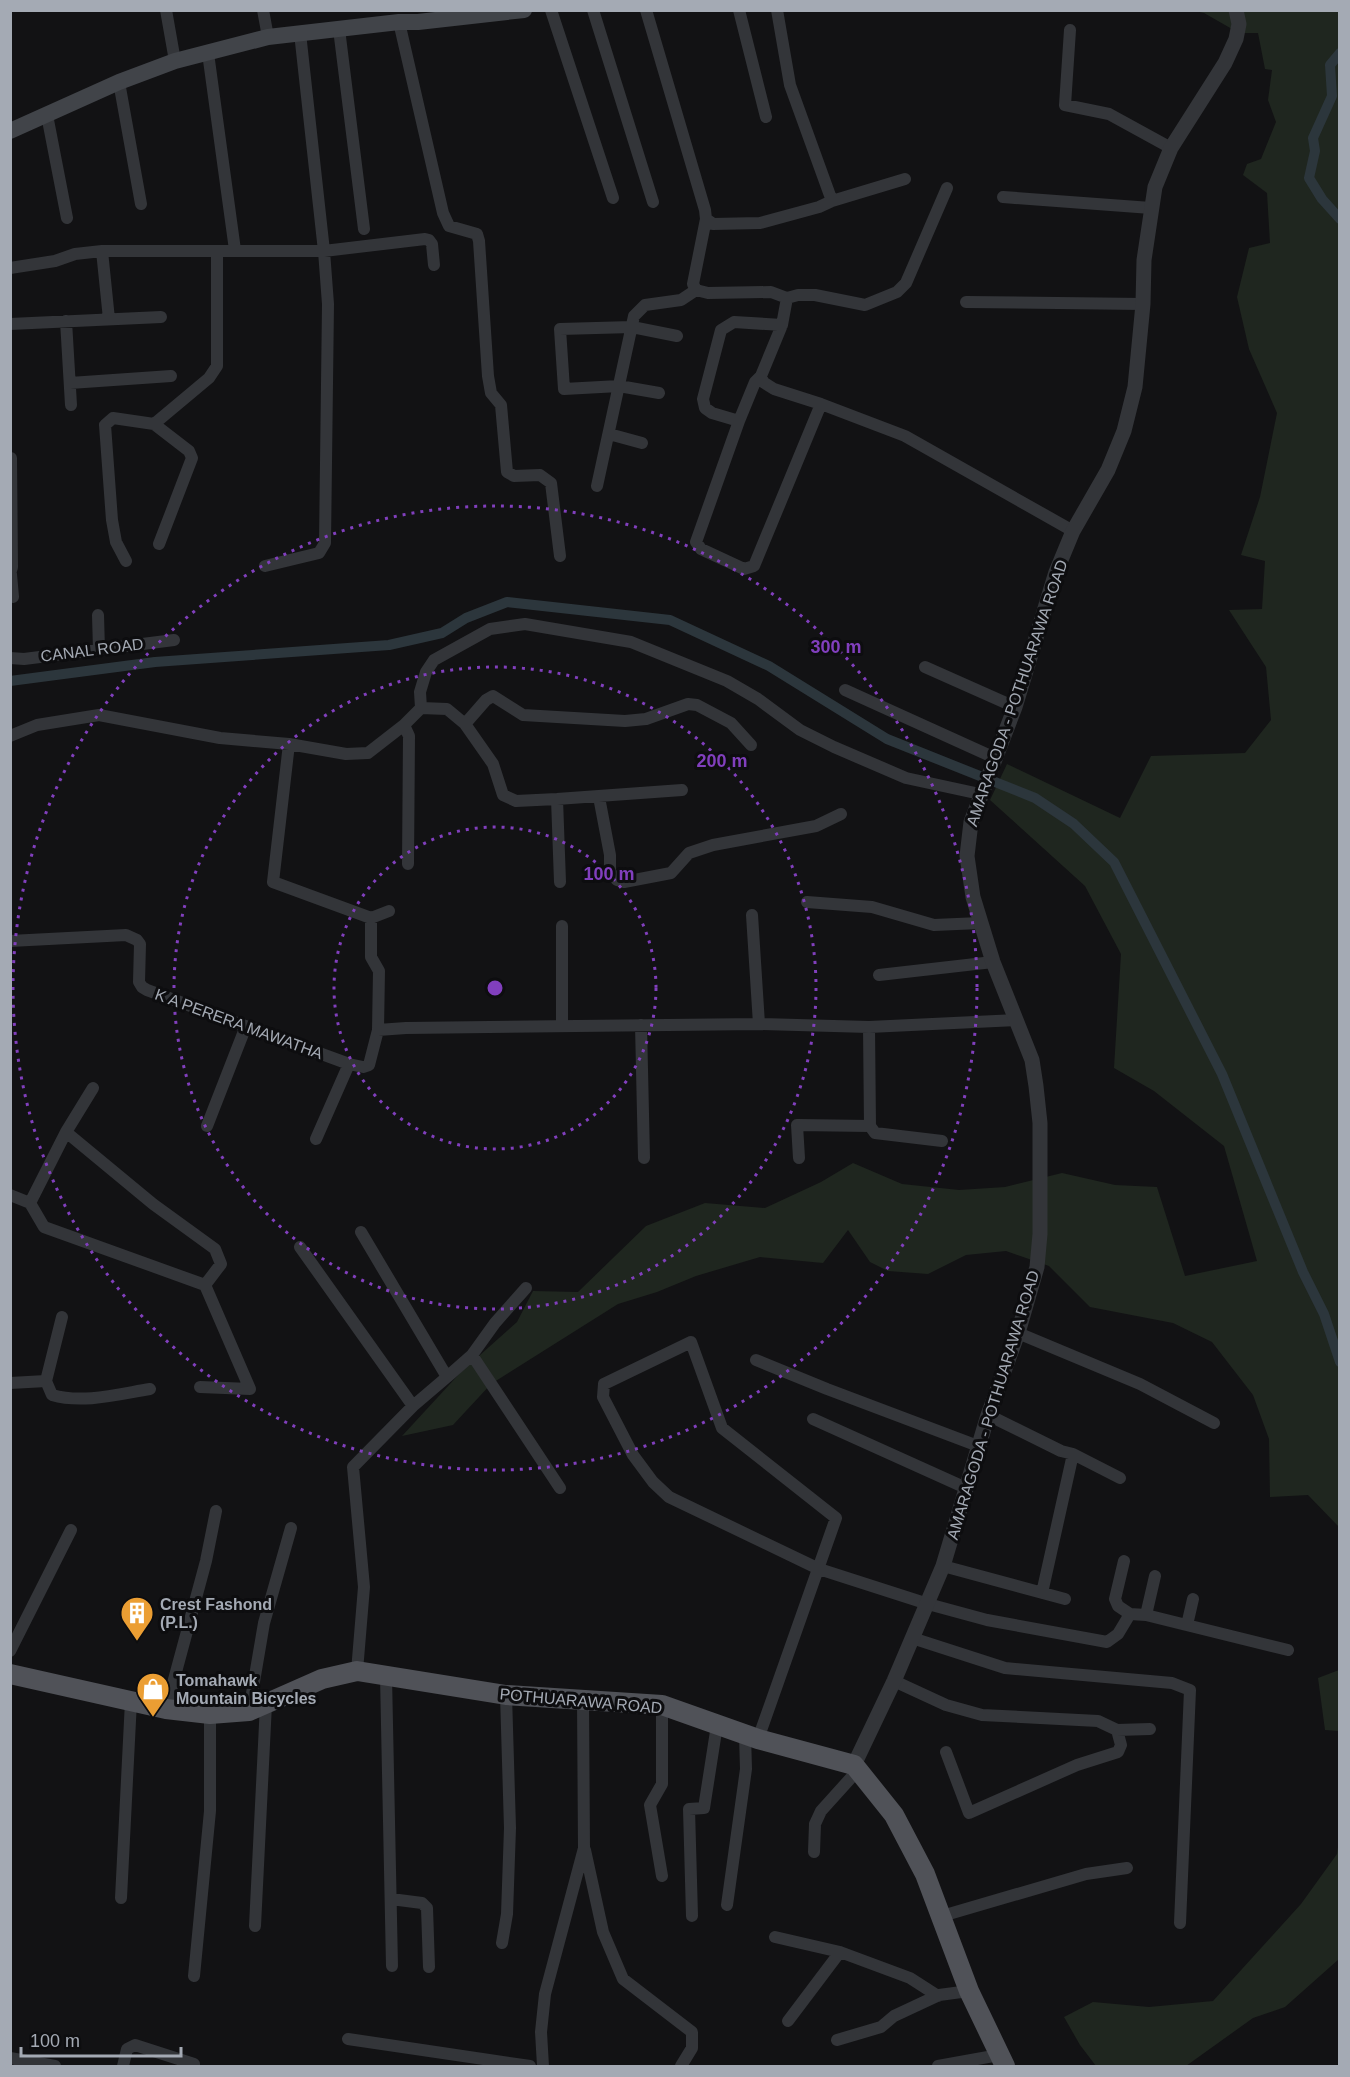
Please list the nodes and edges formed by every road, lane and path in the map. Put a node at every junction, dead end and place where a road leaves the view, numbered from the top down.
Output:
1 (166, 10) edge
2 (263, 10) edge
3 (524, 10) edge
4 (550, 10) edge
5 (593, 10) edge
6 (646, 10) edge
7 (739, 10) edge
8 (777, 10) edge
9 (1236, 10) edge
10 (417, 16) edge
11 (399, 22) junction
12 (339, 29) junction
13 (1070, 30) dead end
14 (300, 33) junction
15 (268, 37) junction
16 (208, 53) junction
17 (175, 61) junction
18 (119, 82) junction
19 (47, 115) junction
20 (766, 117) dead end
21 (10, 130) edge
22 (1172, 148) junction
23 (905, 179) dead end
24 (947, 188) dead end
25 (1003, 197) dead end
26 (613, 198) dead end
27 (832, 201) junction
28 (653, 202) dead end
29 (141, 204) dead end
30 (1151, 208) junction
31 (67, 218) dead end
32 (706, 219) junction
33 (364, 229) dead end
34 (235, 250) junction
35 (102, 251) junction
36 (217, 251) junction
37 (324, 251) junction
38 (434, 266) dead end
39 (10, 268) edge
40 (696, 290) junction
41 (787, 298) junction
42 (966, 302) dead end
43 (1143, 304) junction
44 (161, 316) dead end
45 (109, 319) junction
46 (66, 321) junction
47 (10, 324) edge
48 (782, 325) junction
49 (632, 327) junction
50 (677, 336) dead end
51 (171, 376) dead end
52 (761, 376) junction
53 (70, 383) junction
54 (619, 386) junction
55 (659, 393) dead end
56 (821, 404) junction
57 (70, 405) dead end
58 (739, 421) junction
59 (154, 424) junction
60 (609, 434) junction
61 (642, 443) dead end
62 (11, 458) edge
63 (11, 477) edge
64 (597, 486) dead end
65 (1073, 531) junction
66 (159, 544) dead end
67 (560, 556) dead end
68 (126, 561) dead end
69 (265, 566) dead end
70 (11, 574) edge
71 (13, 597) dead end
72 (98, 615) dead end
73 (174, 640) dead end
74 (99, 650) junction
75 (10, 658) edge
76 (925, 667) dead end
77 (844, 690) dead end
78 (1014, 707) junction
79 (421, 708) junction
80 (465, 724) junction
81 (404, 725) junction
82 (10, 736) edge
83 (289, 744) junction
84 (751, 745) dead end
85 (987, 777) junction
86 (682, 790) dead end
87 (599, 796) junction
88 (557, 799) junction
89 (842, 814) dead end
90 (408, 864) dead end
91 (560, 882) dead end
92 (807, 902) dead end
93 (389, 911) dead end
94 (752, 915) dead end
95 (371, 918) junction
96 (980, 923) junction
97 (562, 926) dead end
98 (10, 941) edge
99 (993, 962) junction
100 (879, 975) dead end
101 (1017, 1020) junction
102 (759, 1024) junction
103 (562, 1025) junction
104 (641, 1025) junction
105 (246, 1026) junction
106 (869, 1027) junction
107 (378, 1030) junction
108 (349, 1064) junction
109 (93, 1088) dead end
110 (207, 1126) dead end
111 (870, 1126) junction
112 (66, 1132) junction
113 (316, 1139) dead end
114 (942, 1141) dead end
115 (644, 1158) dead end
116 (800, 1158) dead end
117 (10, 1195) edge
118 (30, 1203) junction
119 (361, 1232) dead end
120 (300, 1247) dead end
121 (205, 1285) junction
122 (526, 1288) dead end
123 (62, 1317) dead end
124 (1018, 1333) junction
125 (472, 1355) junction
126 (756, 1360) dead end
127 (447, 1377) junction
128 (46, 1381) junction
129 (10, 1383) edge
130 (200, 1388) dead end
131 (150, 1389) dead end
132 (413, 1406) junction
133 (988, 1415) junction
134 (813, 1419) dead end
135 (1214, 1423) dead end
136 (978, 1446) junction
137 (1073, 1454) junction
138 (1120, 1478) dead end
139 (560, 1488) dead end
140 (966, 1488) junction
141 (216, 1511) dead end
142 (291, 1528) dead end
143 (71, 1530) dead end
144 (1124, 1561) dead end
145 (943, 1566) junction
146 (819, 1569) junction
147 (1155, 1576) dead end
148 (1042, 1593) junction
149 (1065, 1599) dead end
150 (1193, 1599) dead end
151 (928, 1604) junction
152 (1130, 1614) junction
153 (1146, 1616) junction
154 (1187, 1625) junction
155 (912, 1638) junction
156 (1288, 1650) dead end
157 (10, 1651) edge
158 (357, 1671) junction
159 (10, 1674) edge
160 (386, 1676) junction
161 (894, 1681) junction
162 (506, 1695) junction
163 (583, 1700) junction
164 (131, 1701) junction
165 (662, 1706) junction
166 (258, 1707) junction
167 (166, 1710) junction
168 (210, 1714) junction
169 (717, 1725) junction
170 (1150, 1729) dead end
171 (1117, 1730) junction
172 (752, 1737) junction
173 (946, 1752) dead end
174 (856, 1767) junction
175 (584, 1848) junction
176 (814, 1852) dead end
177 (1127, 1868) dead end
178 (662, 1876) dead end
179 (121, 1898) dead end
180 (391, 1899) junction
181 (727, 1905) dead end
182 (693, 1916) dead end
183 (942, 1916) junction
184 (1180, 1923) dead end
185 (255, 1926) dead end
186 (775, 1937) dead end
187 (502, 1943) dead end
188 (840, 1952) junction
189 (392, 1966) dead end
190 (429, 1967) dead end
191 (194, 1976) dead end
192 (969, 1991) junction
193 (938, 1996) junction
194 (788, 2021) dead end
195 (348, 2039) dead end
196 (837, 2040) dead end
197 (10, 2058) edge
198 (1002, 2061) edge
199 (194, 2064) dead end
200 (56, 2067) edge
201 (123, 2067) edge
202 (530, 2067) edge
203 (543, 2067) edge
204 (681, 2067) edge
205 (938, 2067) edge

1 - 17 street
2 - 15 street
3 - 10 main road
4 - 26 street
5 - 28 street
6 - 32 street
7 - 20 street
8 - 27 street
9 - 22 street, AMARAGODA - POTHUARAWA ROAD
10 - 11 main road
11 - 12 main road
11 - 67 street
12 - 14 main road
12 - 33 street
13 - 22 street
14 - 15 main road
14 - 37 street
15 - 16 main road
16 - 17 main road
16 - 34 street
17 - 18 main road
18 - 19 main road
18 - 29 street
19 - 21 main road
19 - 31 street
22 - 30 street, AMARAGODA - POTHUARAWA ROAD
23 - 27 street
24 - 41 street
25 - 30 street
27 - 32 street
30 - 43 street, AMARAGODA - POTHUARAWA ROAD
32 - 40 street
34 - 36 street
34 - 37 street
35 - 36 street
35 - 39 street
35 - 45 street
36 - 59 street
37 - 38 street
37 - 69 street
40 - 41 street
40 - 49 street
41 - 48 street
42 - 43 street
43 - 65 street, AMARAGODA - POTHUARAWA ROAD
44 - 45 street
45 - 46 street
46 - 47 street
46 - 53 street
48 - 52 street
48 - 58 street
49 - 50 street
49 - 54 street
49 - 54 street
51 - 53 street
52 - 56 street
52 - 58 street
53 - 57 street
54 - 55 street
54 - 60 street
56 - 58 street
56 - 65 street
59 - 66 street
59 - 68 street
60 - 61 street
60 - 64 street
62 - 63 street
63 - 70 street
65 - 78 street, AMARAGODA - POTHUARAWA ROAD
70 - 71 street
72 - 74 street
73 - 74 street, CANAL ROAD
74 - 75 street, CANAL ROAD
76 - 78 street
77 - 85 street
78 - 85 street, AMARAGODA - POTHUARAWA ROAD
79 - 80 street
79 - 81 street
79 - 85 street
80 - 84 street
80 - 88 street
81 - 83 street
81 - 90 street
82 - 83 street
83 - 95 street
85 - 96 street, AMARAGODA - POTHUARAWA ROAD
86 - 87 street
87 - 88 street
87 - 89 street
88 - 91 street
92 - 96 street
93 - 95 street
94 - 102 street
95 - 107 street
96 - 99 street, AMARAGODA - POTHUARAWA ROAD
97 - 103 street
98 - 105 street, K A PERERA MAWATHA
99 - 100 street
99 - 101 street, AMARAGODA - POTHUARAWA ROAD
101 - 106 street
101 - 124 street, AMARAGODA - POTHUARAWA ROAD
102 - 104 street
102 - 106 street
103 - 104 street
103 - 107 street
104 - 115 street
105 - 108 street, K A PERERA MAWATHA
105 - 110 street
106 - 111 street
107 - 108 street
108 - 113 street
109 - 112 street
111 - 114 street
111 - 116 street
112 - 118 street
112 - 121 street
117 - 118 street
118 - 121 street
119 - 127 street
120 - 132 street
121 - 130 street
122 - 125 street
123 - 128 street
124 - 133 street, AMARAGODA - POTHUARAWA ROAD
124 - 135 street
125 - 127 street
125 - 139 street
126 - 136 street
127 - 132 street
128 - 129 street
128 - 131 street
132 - 158 street
133 - 136 street, AMARAGODA - POTHUARAWA ROAD
133 - 137 street
134 - 140 street
136 - 140 street, AMARAGODA - POTHUARAWA ROAD
137 - 138 street
137 - 148 street
140 - 145 street, AMARAGODA - POTHUARAWA ROAD
141 - 167 street
142 - 166 street
143 - 157 street
144 - 152 street
145 - 148 street
145 - 151 street, AMARAGODA - POTHUARAWA ROAD
146 - 146 street
146 - 151 street
146 - 172 street
147 - 153 street
148 - 149 street
150 - 154 street
151 - 152 street
151 - 155 street, AMARAGODA - POTHUARAWA ROAD
152 - 153 street
153 - 154 street
154 - 156 street
155 - 161 street, AMARAGODA - POTHUARAWA ROAD
155 - 184 street
158 - 160 main road, POTHUARAWA ROAD
158 - 166 main road, POTHUARAWA ROAD
159 - 164 main road, POTHUARAWA ROAD
160 - 162 main road, POTHUARAWA ROAD
160 - 180 street
161 - 171 street
161 - 174 street, AMARAGODA - POTHUARAWA ROAD
162 - 163 main road, POTHUARAWA ROAD
162 - 187 street
163 - 165 main road, POTHUARAWA ROAD
163 - 175 street
164 - 167 main road, POTHUARAWA ROAD
164 - 179 street
165 - 169 main road, POTHUARAWA ROAD
165 - 178 street
166 - 168 main road, POTHUARAWA ROAD
166 - 185 street
167 - 168 main road, POTHUARAWA ROAD
168 - 191 street
169 - 172 main road, POTHUARAWA ROAD
169 - 182 street
170 - 171 street
171 - 173 street
172 - 174 main road, POTHUARAWA ROAD
172 - 181 street
174 - 176 street
174 - 183 main road
175 - 203 street
175 - 204 street
177 - 183 street
180 - 189 street
180 - 190 street
183 - 192 main road
186 - 188 street
188 - 193 street
188 - 194 street
192 - 193 street
192 - 198 main road
193 - 196 street
195 - 202 street
197 - 200 street
198 - 205 street
199 - 201 street

